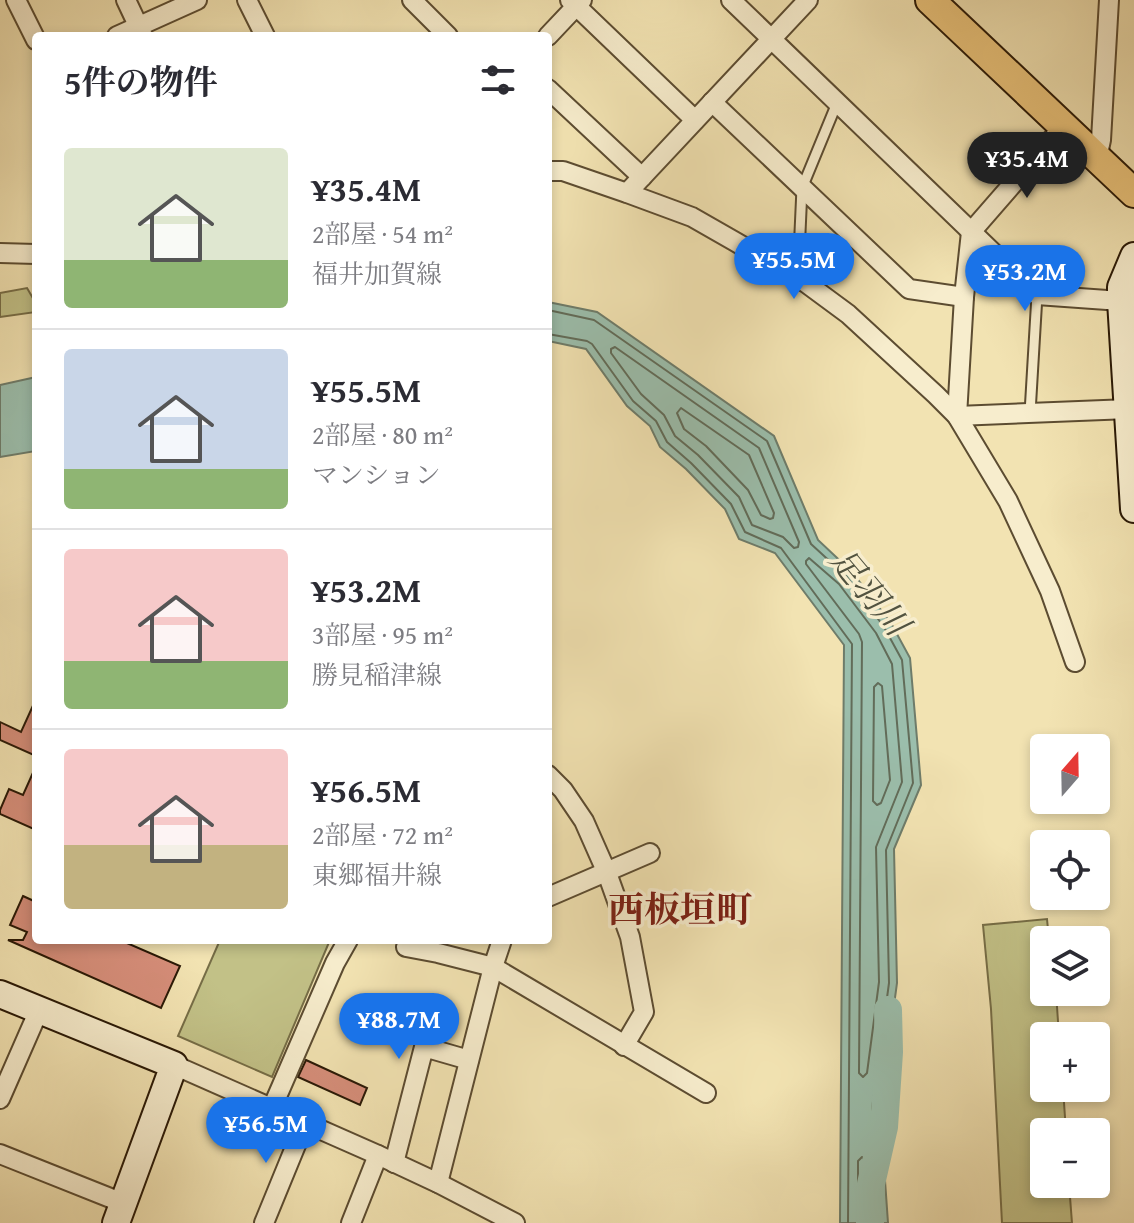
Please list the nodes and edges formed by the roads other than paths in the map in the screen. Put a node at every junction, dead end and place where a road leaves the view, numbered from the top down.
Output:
1 (16, 0) edge
2 (126, 0) edge
3 (197, 0) edge
4 (247, 0) edge
5 (412, 0) edge
6 (731, 0) edge
7 (808, 0) edge
8 (930, 0) edge
9 (1109, 0) edge
10 (576, 2) edge
11 (141, 31) edge
12 (32, 32) edge
13 (263, 32) edge
14 (444, 32) edge
15 (551, 32) edge
16 (771, 39) junction
17 (552, 93) edge
18 (712, 102) junction
19 (837, 103) junction
20 (695, 120) junction
21 (1052, 139) dead end
22 (1097, 159) junction
23 (552, 171) edge
24 (642, 177) junction
25 (802, 188) junction
26 (627, 193) junction
27 (1134, 193) edge
28 (971, 232) junction
29 (0, 253) edge
30 (32, 254) edge
31 (1134, 256) edge
32 (798, 279) junction
33 (1037, 295) junction
34 (964, 297) junction
35 (1121, 301) junction
36 (1132, 409) edge
37 (1030, 413) junction
38 (957, 416) junction
39 (1134, 509) edge
40 (1075, 662) dead end
41 (552, 779) edge
42 (650, 853) dead end
43 (607, 873) junction
44 (552, 895) edge
45 (346, 944) edge
46 (501, 944) edge
47 (440, 946) edge
48 (406, 947) dead end
49 (493, 967) junction
50 (0, 994) edge
51 (39, 1010) junction
52 (624, 1046) junction
53 (469, 1060) junction
54 (174, 1065) junction
55 (706, 1093) dead end
56 (0, 1099) edge
57 (272, 1108) junction
58 (305, 1123) junction
59 (0, 1154) edge
60 (386, 1159) junction
61 (438, 1183) junction
62 (120, 1213) edge
63 (506, 1220) edge
64 (264, 1223) edge
65 (351, 1223) edge

1 - 12 street
2 - 11 street
3 - 11 street
4 - 13 street
5 - 14 street
6 - 16 street
7 - 16 street
8 - 22 main road
9 - 22 street
10 - 15 street
10 - 20 street
16 - 18 street
16 - 19 street
17 - 24 street
18 - 20 street
18 - 25 street
19 - 25 lane
19 - 28 street
20 - 24 street
21 - 28 street
22 - 27 main road
23 - 26 street
24 - 26 street
25 - 32 lane
25 - 34 street
26 - 32 street
28 - 33 street
28 - 34 street
29 - 30 street
31 - 35 main road
32 - 38 street
33 - 35 street
33 - 37 lane
34 - 38 street
35 - 36 main road
36 - 37 street
36 - 39 main road
37 - 38 street
38 - 40 street
41 - 43 street
42 - 43 street
43 - 44 street
43 - 52 street
45 - 57 street
46 - 49 street
47 - 48 street
47 - 49 street
49 - 52 street
49 - 53 street
50 - 51 main road
51 - 54 main road
51 - 56 street
52 - 55 street
53 - 60 street
53 - 61 street
54 - 57 street
54 - 62 main road
57 - 58 street
58 - 60 street
58 - 64 street
59 - 62 street
60 - 61 street
60 - 65 street
61 - 63 street

